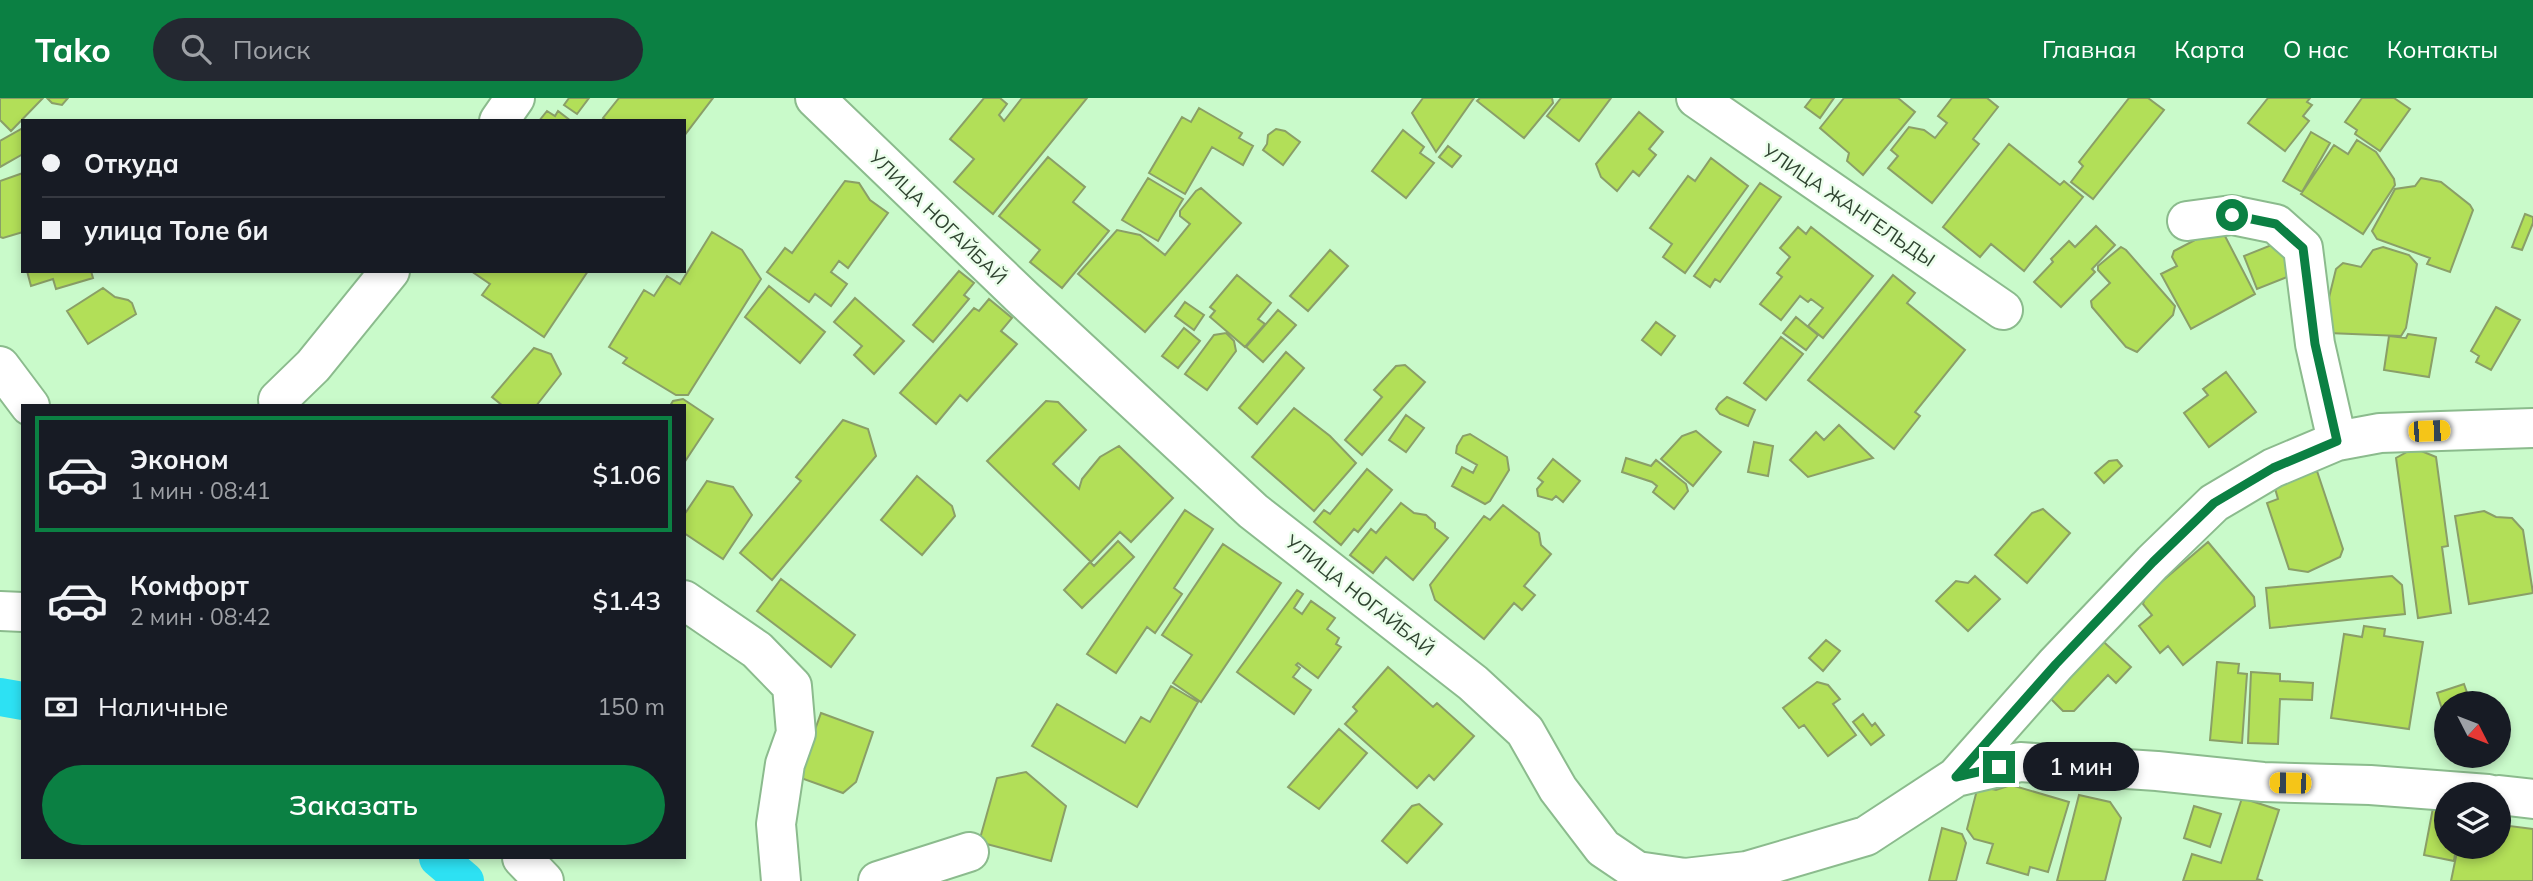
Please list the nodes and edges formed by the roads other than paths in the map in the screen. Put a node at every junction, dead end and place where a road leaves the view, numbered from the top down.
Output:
1 (515, 98) edge
2 (815, 98) edge
3 (1696, 98) edge
4 (500, 119) edge
5 (2188, 221) dead end
6 (388, 273) edge
7 (2003, 310) dead end
8 (0, 366) edge
9 (28, 404) edge
10 (283, 404) edge
11 (2533, 428) edge
12 (2337, 441) junction
13 (686, 601) edge
14 (0, 611) edge
15 (21, 612) edge
16 (1956, 777) junction
17 (2434, 790) edge
18 (2511, 796) edge
19 (2533, 799) edge
20 (969, 852) dead end
21 (523, 859) edge
22 (544, 881) edge
23 (780, 881) edge
24 (878, 881) edge

1 - 4 street
2 - 16 street, УЛИЦА НОГАЙБАЙ
3 - 7 street, УЛИЦА ЖАНГЕЛЬДЫ
5 - 12 street
6 - 10 street
8 - 9 street
11 - 12 street
12 - 16 street
13 - 23 street
14 - 15 street
16 - 17 street
18 - 19 street
20 - 24 street
21 - 22 street

